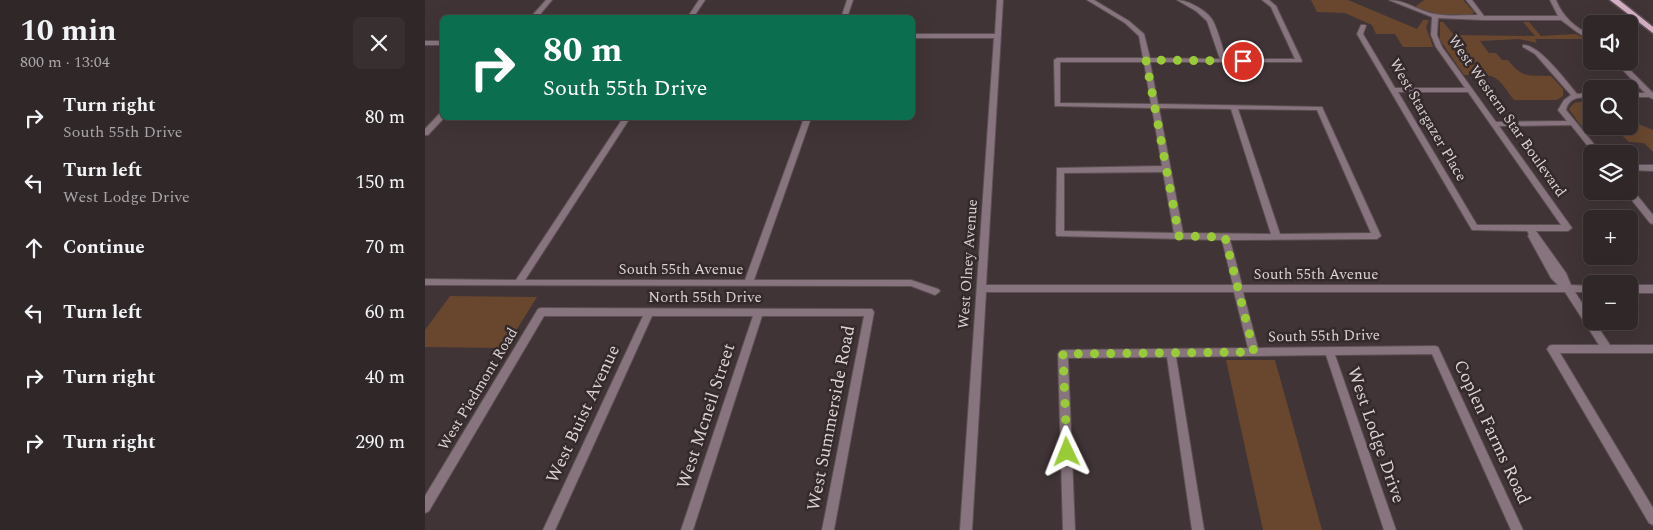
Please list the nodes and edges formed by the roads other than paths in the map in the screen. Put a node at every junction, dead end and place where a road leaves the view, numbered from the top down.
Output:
1 (549, 0) edge
2 (702, 0) edge
3 (850, 0) edge
4 (1000, 0) edge
5 (1089, 0) edge
6 (1180, 0) edge
7 (1265, 0) edge
8 (1392, 0) edge
9 (1469, 0) edge
10 (1553, 0) edge
11 (1614, 0) edge
12 (1623, 9) junction
13 (536, 15) edge
14 (693, 15) edge
15 (845, 15) edge
16 (1435, 16) junction
17 (1483, 18) junction
18 (1561, 18) junction
19 (1363, 26) dead end
20 (1653, 32) edge
21 (1583, 33) edge
22 (915, 36) edge
23 (997, 36) junction
24 (1653, 40) edge
25 (425, 43) edge
26 (440, 43) edge
27 (1525, 46) dead end
28 (1146, 60) junction
29 (1224, 61) junction
30 (1626, 70) edge
31 (1394, 90) junction
32 (1469, 90) junction
33 (1638, 95) edge
34 (1575, 96) junction
35 (1583, 96) edge
36 (1652, 96) edge
37 (1155, 107) junction
38 (1234, 108) junction
39 (440, 117) edge
40 (625, 120) edge
41 (807, 120) edge
42 (1573, 123) junction
43 (1493, 124) junction
44 (425, 133) edge
45 (1591, 145) edge
46 (1638, 168) edge
47 (1653, 168) edge
48 (1166, 169) junction
49 (1636, 200) edge
50 (1653, 221) edge
51 (1529, 228) junction
52 (1568, 228) joint
53 (1179, 236) junction
54 (1276, 236) junction
55 (1225, 237) junction
56 (425, 282) edge
57 (749, 282) junction
58 (518, 283) junction
59 (1238, 287) junction
60 (982, 288) junction
61 (1568, 288) junction
62 (1583, 289) edge
63 (1638, 289) edge
64 (1653, 289) edge
65 (935, 291) dead end
66 (541, 312) joint
67 (649, 312) junction
68 (759, 312) junction
69 (869, 312) joint
70 (1607, 349) junction
71 (1653, 349) edge
72 (1435, 350) joint
73 (1329, 351) junction
74 (1254, 352) junction
75 (1171, 353) junction
76 (425, 508) edge
77 (1653, 519) edge
78 (549, 530) edge
79 (687, 530) edge
80 (828, 530) edge
81 (966, 530) edge
82 (1069, 530) edge
83 (1199, 530) edge
84 (1390, 530) edge
85 (1517, 530) edge

1 - 13 street
2 - 14 street
3 - 15 street
4 - 23 street, West Olney Avenue
5 - 28 street
6 - 29 street
7 - 29 street
8 - 16 street
9 - 17 street
10 - 18 street
11 - 12 main road
12 - 20 main road
12 - 24 main road
16 - 17 street
16 - 32 street, West Western Star Boulevard
17 - 18 street
18 - 21 street
19 - 31 street, West Stargazer Place
22 - 23 street
23 - 60 street, West Olney Avenue
25 - 26 street
27 - 34 street
28 - 29 street
28 - 37 street
28 - 37 street
30 - 36 street
31 - 32 street
31 - 51 street, West Stargazer Place
32 - 43 street, West Western Star Boulevard
33 - 36 street
34 - 35 street
34 - 42 street
37 - 38 street
37 - 48 street
38 - 54 street
38 - 54 street
39 - 44 street
40 - 58 street
41 - 57 street
42 - 43 street
42 - 45 street
43 - 52 street, West Western Star Boulevard
46 - 47 street
48 - 53 street
48 - 53 street
49 - 50 street
51 - 52 street
51 - 61 street
53 - 55 street
54 - 55 street
55 - 59 street
56 - 58 street, South 55th Avenue
57 - 58 street, South 55th Avenue
57 - 65 street, South 55th Avenue
59 - 60 street, South 55th Avenue
59 - 61 street, South 55th Avenue
59 - 74 street
60 - 81 street, West Olney Avenue
61 - 62 street, South 55th Avenue
61 - 70 street
63 - 64 street
66 - 67 street, North 55th Drive
66 - 76 street, West Piedmont Road
67 - 68 street, North 55th Drive
67 - 78 street, West Buist Avenue
68 - 69 street, North 55th Drive
68 - 79 street, West Mcneil Street
69 - 80 street, West Summerside Road
70 - 71 street
70 - 77 street
72 - 73 street, South 55th Drive
72 - 85 street, Coplen Farms Road
73 - 74 street, South 55th Drive
73 - 84 street, West Lodge Drive
74 - 75 street, South 55th Drive
75 - 82 street, South 55th Drive
75 - 83 street

